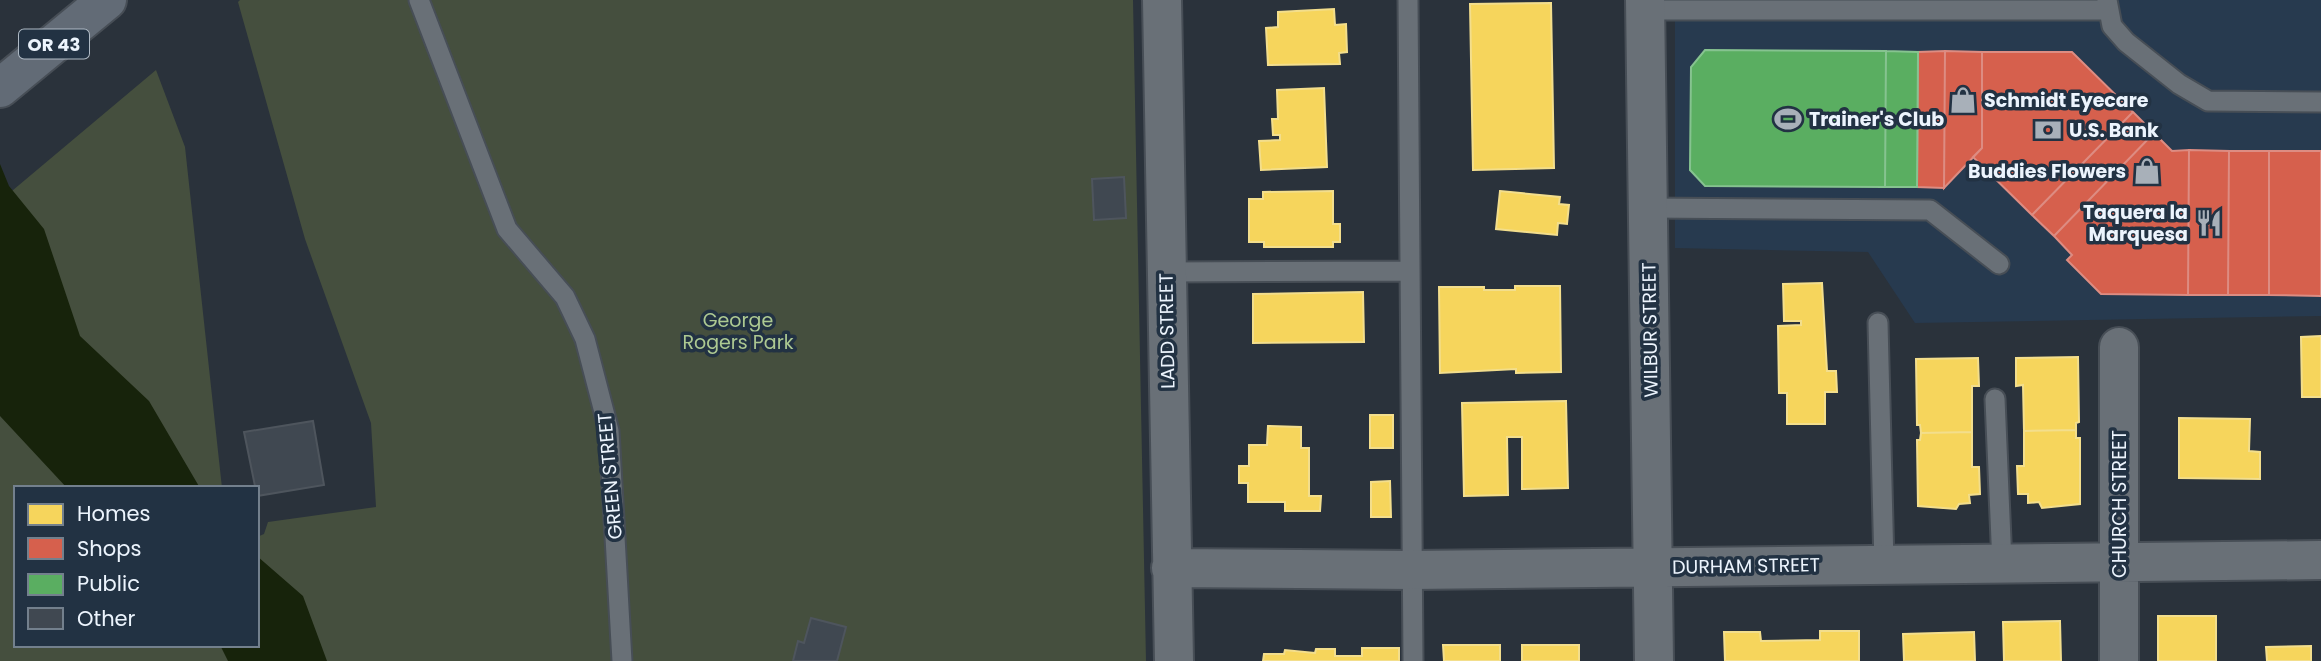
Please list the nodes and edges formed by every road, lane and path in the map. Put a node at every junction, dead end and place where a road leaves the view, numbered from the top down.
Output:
1 (107, 0) edge
2 (419, 0) edge
3 (1161, 0) edge
4 (1408, 0) edge
5 (1645, 5) edge
6 (2108, 5) edge
7 (0, 88) edge
8 (2321, 103) edge
9 (1648, 208) junction
10 (1998, 264) dead end
11 (1410, 271) junction
12 (1166, 272) junction
13 (1878, 323) dead end
14 (2119, 347) dead end
15 (1995, 399) dead end
16 (2321, 560) edge
17 (2118, 562) junction
18 (2002, 564) junction
19 (1884, 565) junction
20 (1654, 567) junction
21 (1171, 568) junction
22 (1412, 570) junction
23 (622, 661) edge
24 (1174, 661) edge
25 (1413, 661) edge
26 (1654, 661) edge
27 (2119, 661) edge

1 - 7 main road, OR 43
2 - 23 lane, GREEN STREET
3 - 12 street, LADD STREET
4 - 11 lane
5 - 6 lane
5 - 9 street, WILBUR STREET
6 - 8 lane
9 - 10 lane
9 - 20 street, WILBUR STREET
11 - 12 lane
11 - 22 lane
12 - 21 street, LADD STREET
13 - 19 lane
14 - 17 street, CHURCH STREET
15 - 18 lane
16 - 17 street, DURHAM STREET
17 - 18 street, DURHAM STREET
17 - 27 street, CHURCH STREET
18 - 19 street, DURHAM STREET
19 - 20 street, DURHAM STREET
20 - 22 street, DURHAM STREET
20 - 26 street, WILBUR STREET
21 - 22 street, DURHAM STREET
21 - 24 street, LADD STREET
22 - 25 lane

